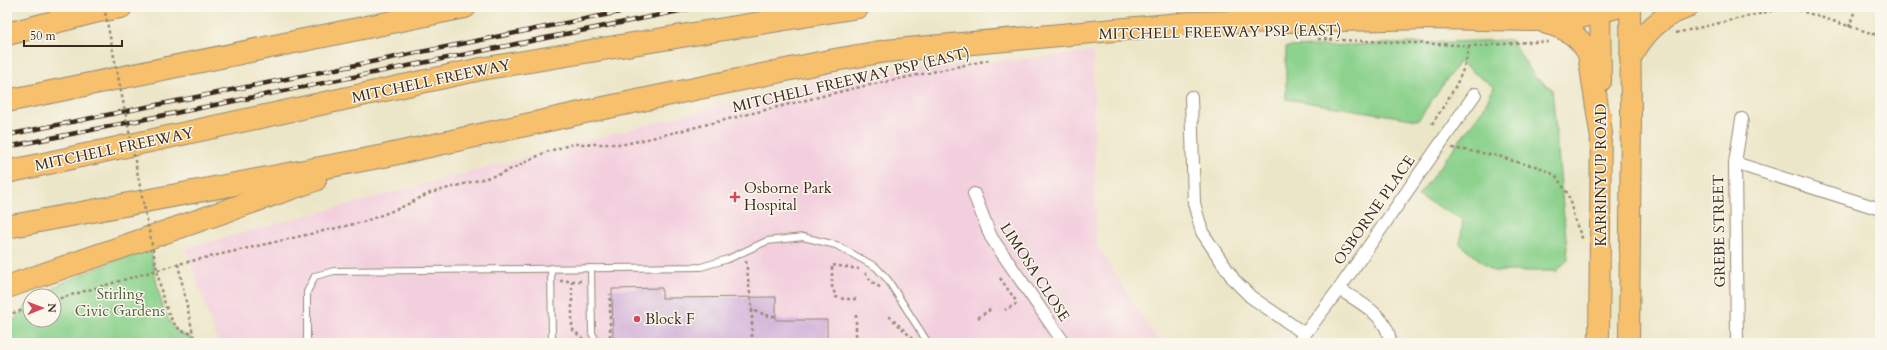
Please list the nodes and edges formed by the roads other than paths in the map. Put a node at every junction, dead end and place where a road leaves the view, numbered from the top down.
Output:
1 (121, 7) edge
2 (465, 7) edge
3 (858, 7) edge
4 (1630, 7) edge
5 (1686, 7) edge
6 (1605, 9) edge
7 (1532, 20) junction
8 (7, 34) edge
9 (1631, 56) junction
10 (1475, 94) dead end
11 (1191, 97) dead end
12 (7, 101) edge
13 (1742, 119) dead end
14 (1601, 133) junction
15 (384, 156) junction
16 (1734, 163) junction
17 (7, 172) edge
18 (974, 194) dead end
19 (1880, 209) edge
20 (7, 227) edge
21 (551, 268) junction
22 (591, 268) junction
23 (7, 288) edge
24 (1339, 289) junction
25 (1301, 338) edge
26 (307, 343) edge
27 (560, 343) edge
28 (597, 343) edge
29 (928, 343) edge
30 (1064, 343) edge
31 (1390, 343) edge
32 (1599, 343) edge
33 (1629, 343) edge
34 (1737, 343) edge

1 - 8 highway
2 - 12 highway
3 - 17 highway, MITCHELL FREEWAY
4 - 9 highway, KARRINYUP ROAD
5 - 9 highway
6 - 7 highway
6 - 14 highway, KARRINYUP ROAD
7 - 14 highway
7 - 15 highway
9 - 33 highway, KARRINYUP ROAD
10 - 24 street, OSBORNE PLACE
11 - 25 street
13 - 16 street, GREBE STREET
14 - 32 highway, KARRINYUP ROAD
15 - 20 highway
15 - 23 highway
16 - 19 street
16 - 34 street, GREBE STREET
18 - 30 street, LIMOSA CLOSE
21 - 22 lane
21 - 26 lane
21 - 27 lane
22 - 28 lane
22 - 29 lane
24 - 25 street, OSBORNE PLACE
24 - 31 street

